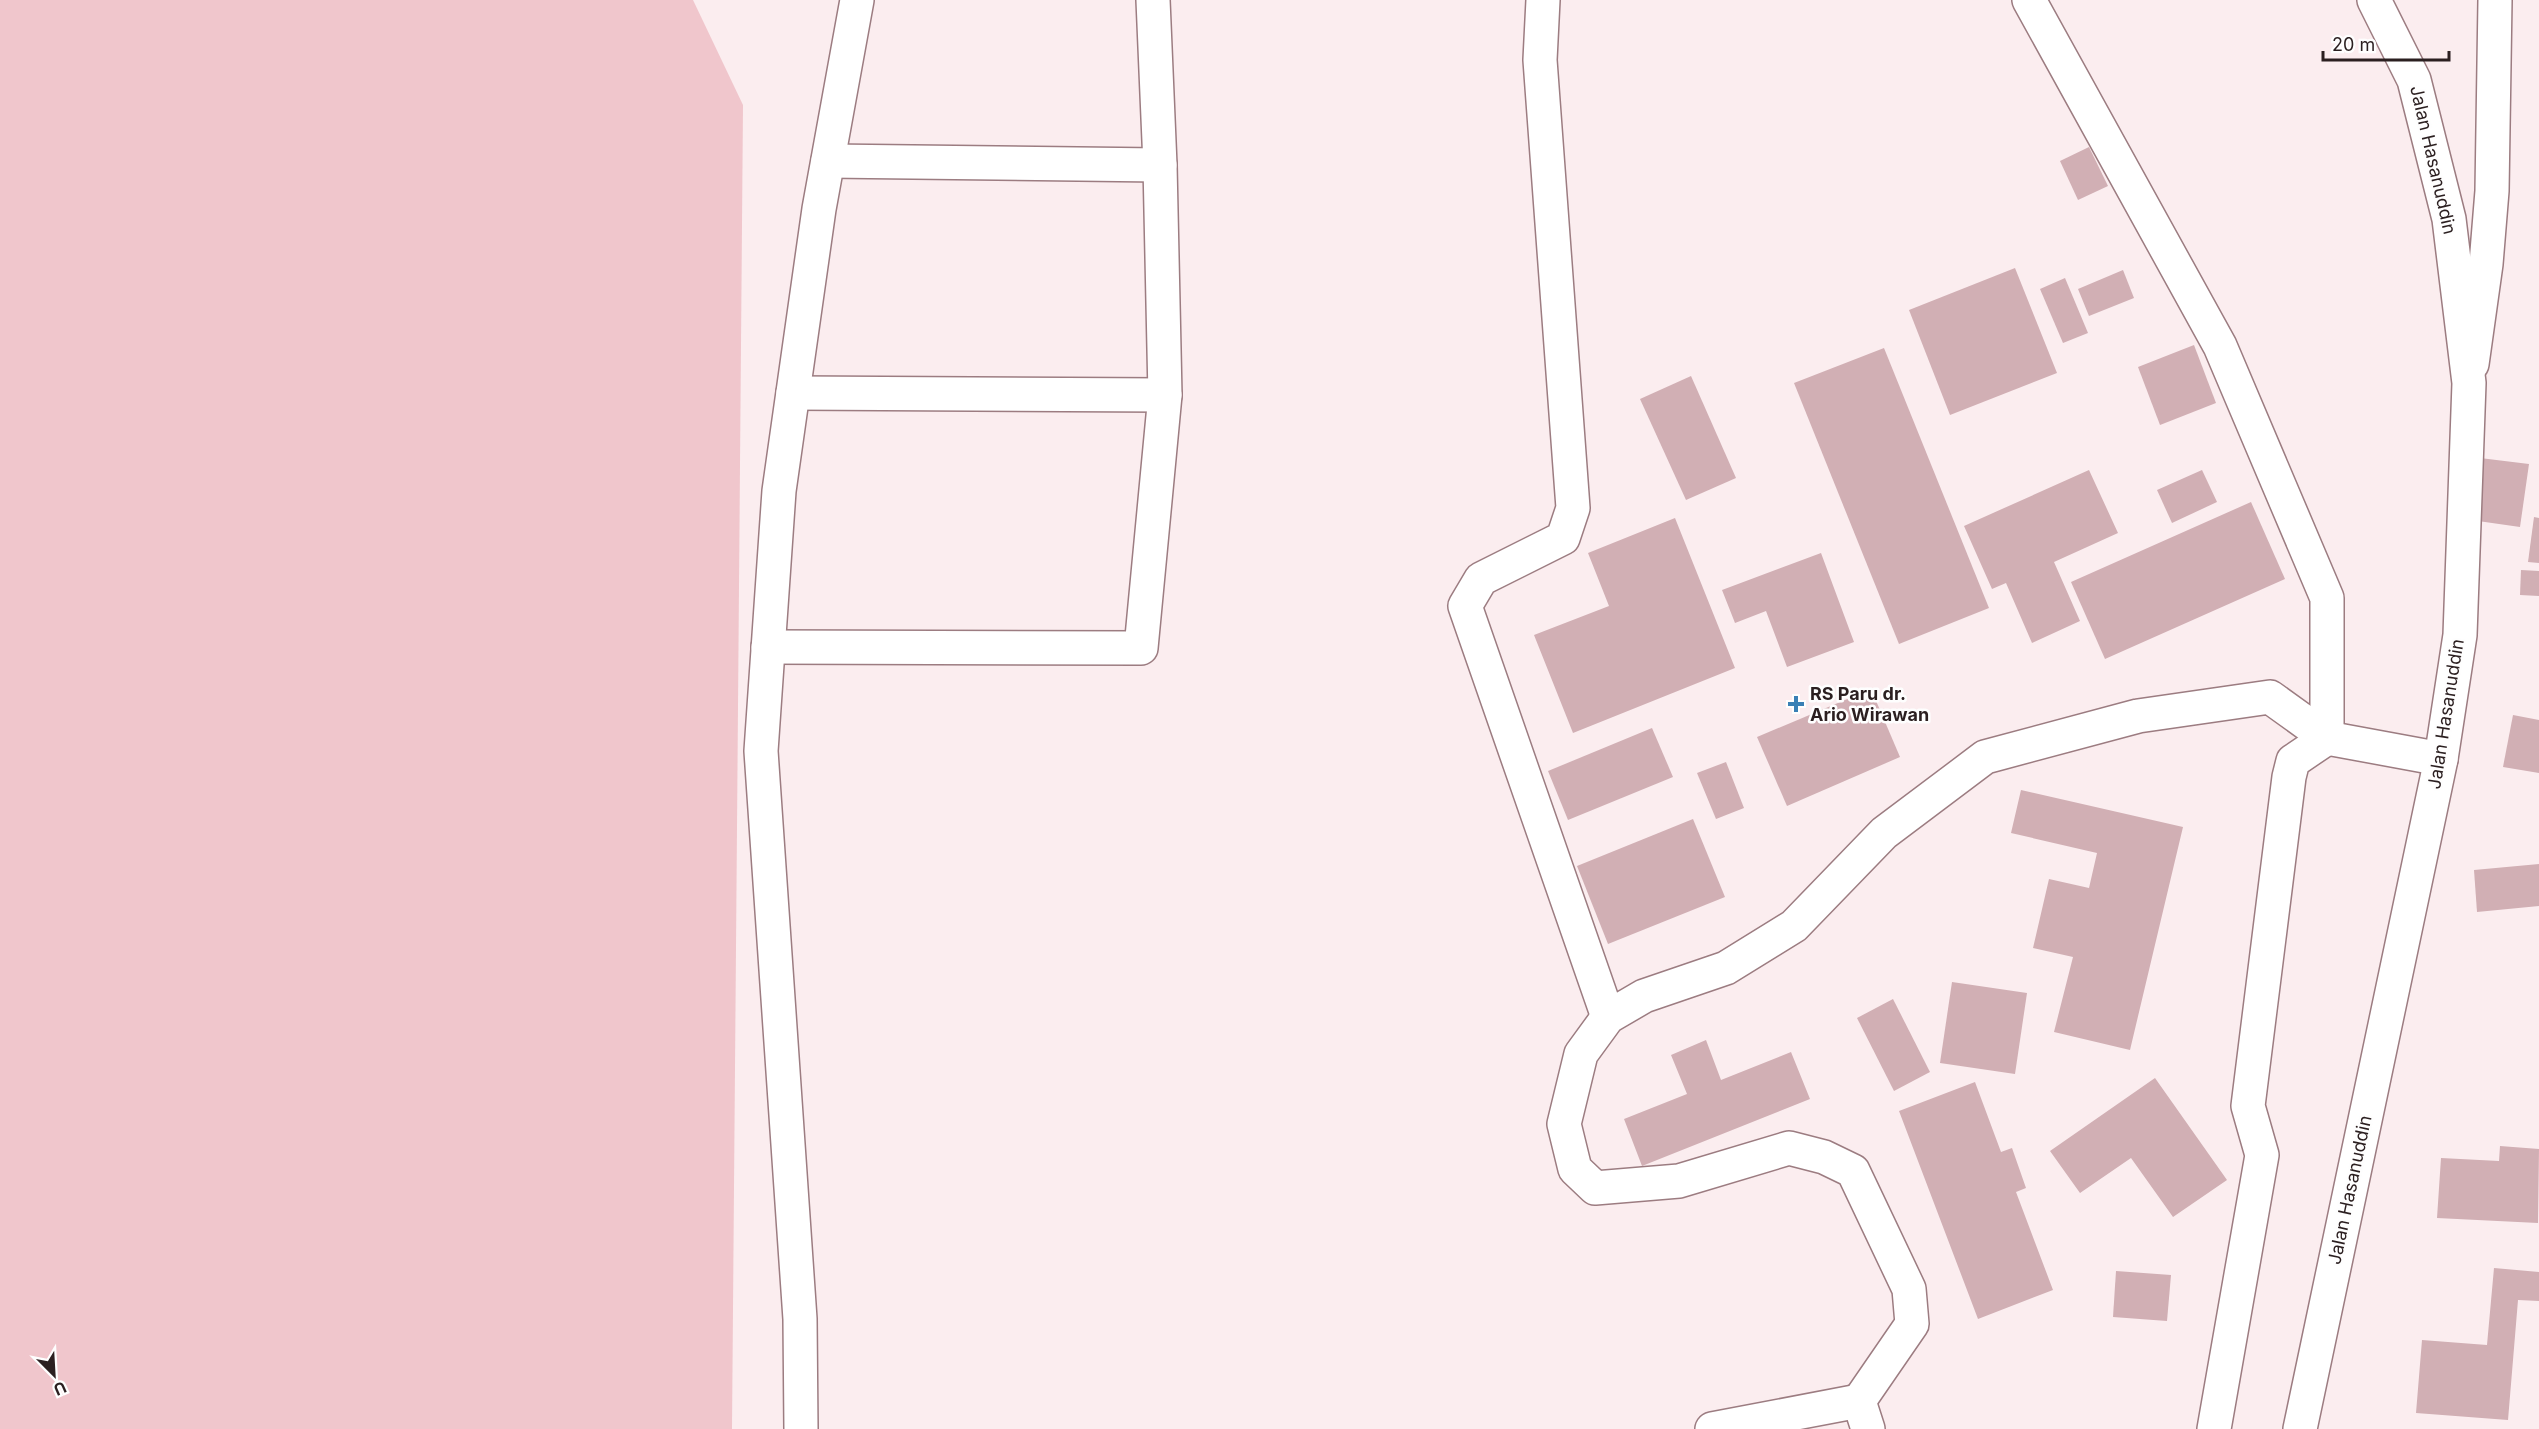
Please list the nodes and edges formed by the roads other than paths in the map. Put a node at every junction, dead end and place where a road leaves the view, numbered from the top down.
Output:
1 (857, 0) edge
2 (1153, 0) edge
3 (1543, 0) edge
4 (2029, 0) edge
5 (2374, 0) edge
6 (2495, 0) edge
7 (828, 161) junction
8 (1160, 165) junction
9 (2469, 383) junction
10 (793, 393) junction
11 (1165, 395) junction
12 (768, 647) junction
13 (2327, 738) junction
14 (2441, 759) junction
15 (1608, 1017) junction
16 (1863, 1415) edge
17 (801, 1429) edge
18 (1712, 1429) edge
19 (2214, 1429) edge
20 (2300, 1429) edge

1 - 7 street
2 - 8 street
3 - 15 street
4 - 13 street
5 - 9 street, Jalan Hasanuddin
6 - 9 street
7 - 8 street
7 - 10 street
8 - 11 street
9 - 14 street, Jalan Hasanuddin
10 - 11 street
10 - 12 street
11 - 12 street
12 - 17 street
13 - 14 street
13 - 15 street
13 - 19 street
14 - 20 street, Jalan Hasanuddin
15 - 16 street
16 - 18 street

